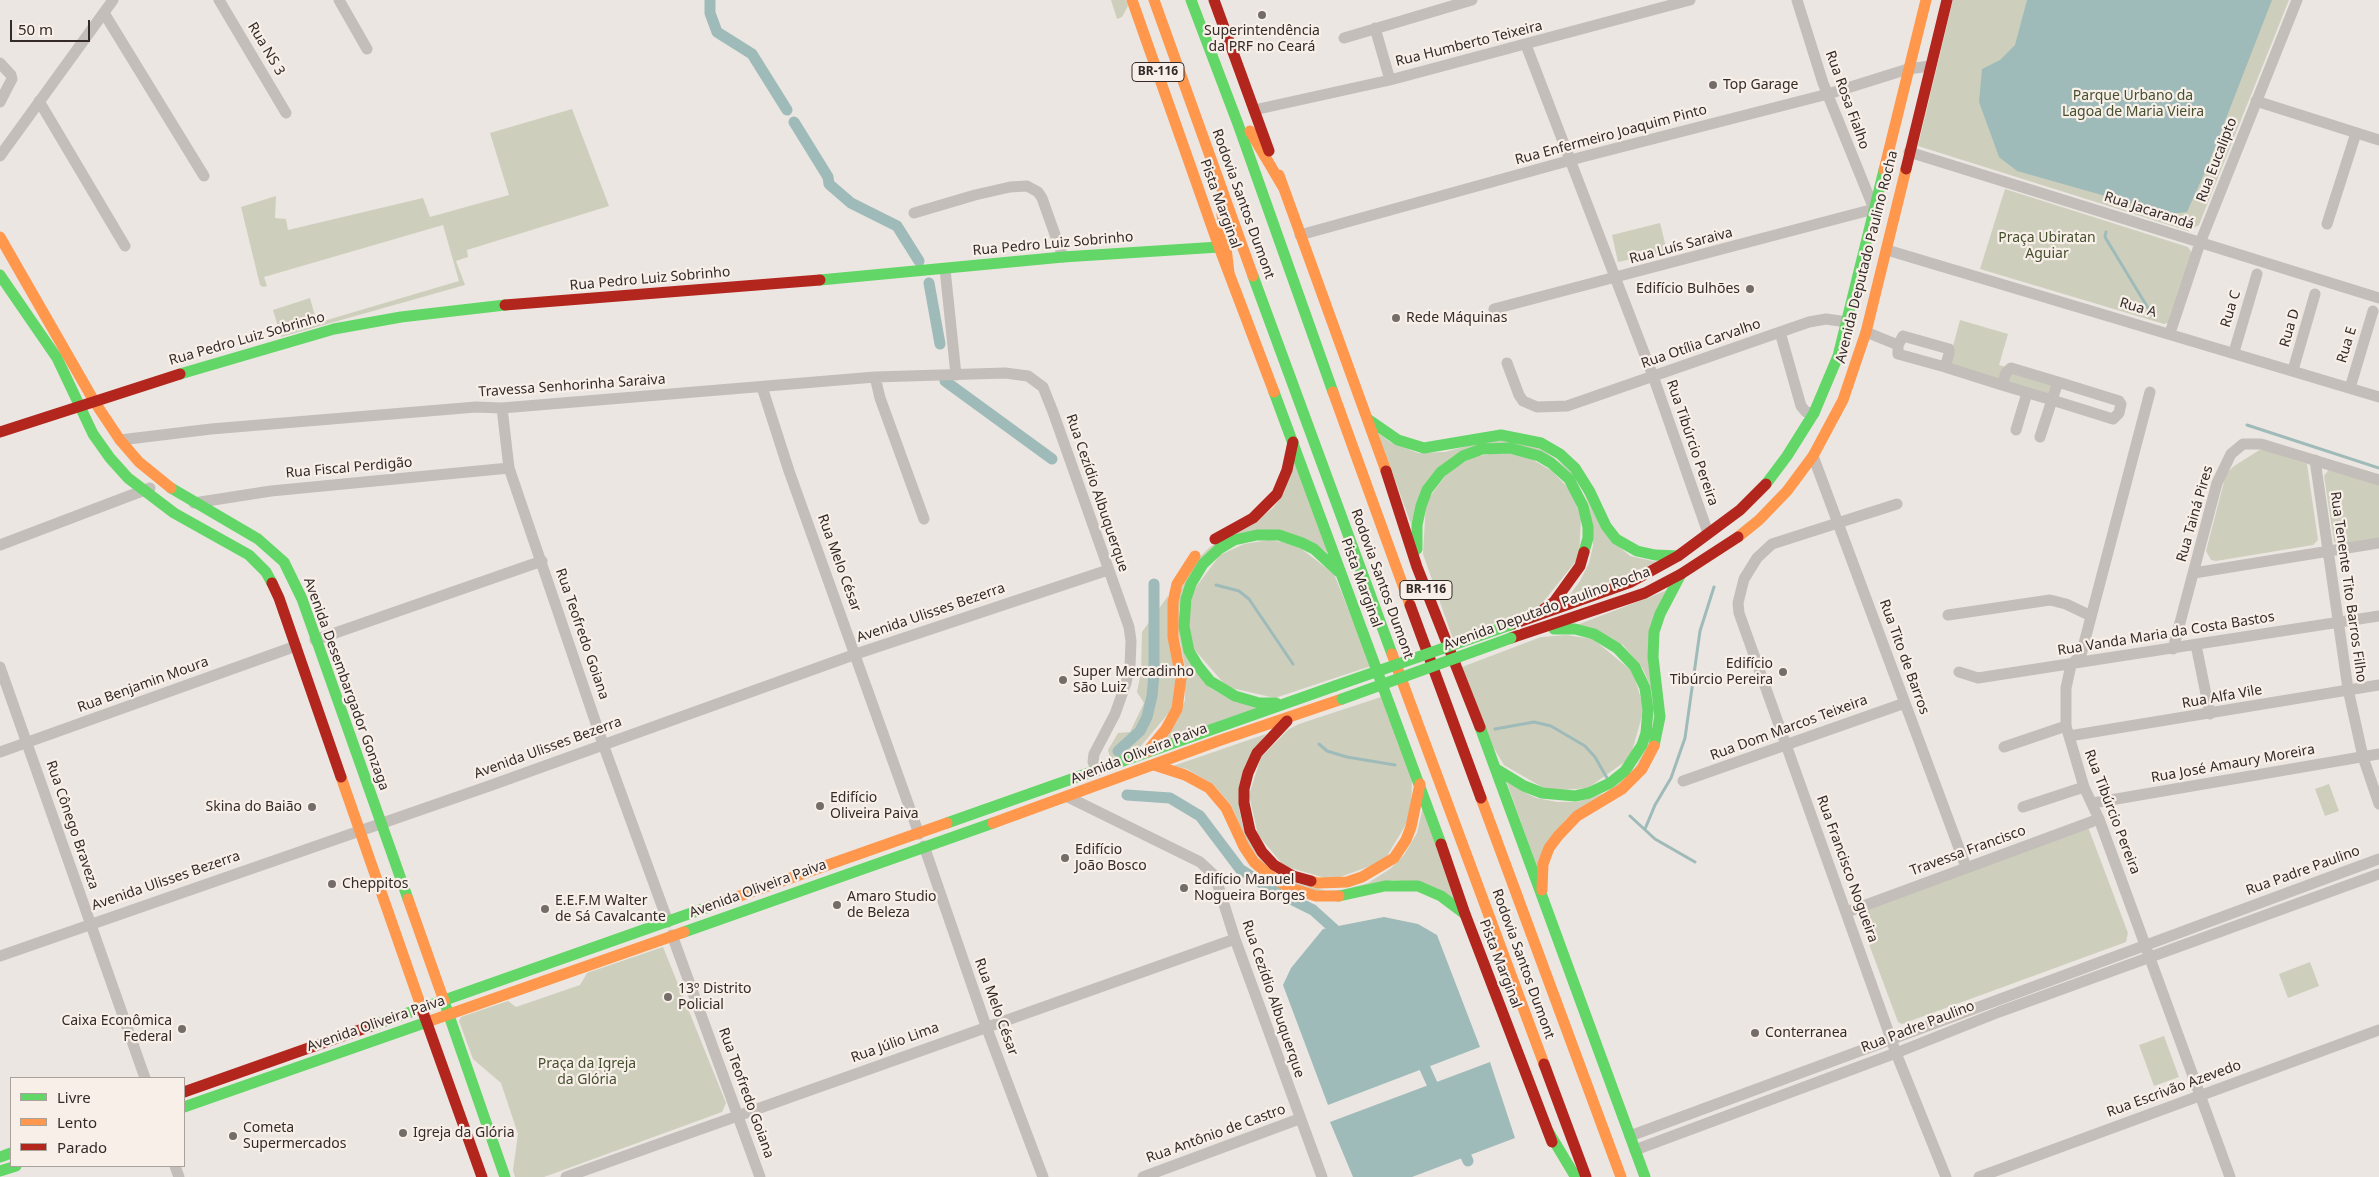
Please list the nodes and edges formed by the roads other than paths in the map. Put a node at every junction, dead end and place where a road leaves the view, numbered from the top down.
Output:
1 (113, 0) edge
2 (220, 0) edge
3 (338, 0) edge
4 (1132, 0) edge
5 (1154, 0) edge
6 (1191, 0) edge
7 (1214, 0) edge
8 (1472, 0) edge
9 (1690, 0) edge
10 (1797, 0) edge
11 (1926, 0) edge
12 (1947, 0) edge
13 (2297, 0) edge
14 (104, 13) junction
15 (1375, 28) junction
16 (1344, 38) dead end
17 (1526, 45) junction
18 (367, 48) dead end
19 (0, 63) edge
20 (1930, 66) junction
21 (1908, 69) junction
22 (1390, 80) junction
23 (1224, 86) junction
24 (1828, 94) junction
25 (39, 100) junction
26 (2256, 101) junction
27 (0, 102) edge
28 (1254, 110) junction
29 (286, 114) dead end
30 (2356, 133) junction
31 (2379, 138) edge
32 (1909, 152) junction
33 (0, 156) edge
34 (1569, 161) junction
35 (204, 176) dead end
36 (1283, 187) junction
37 (1221, 189) junction
38 (1874, 209) junction
39 (914, 213) dead end
40 (2327, 224) dead end
41 (1300, 235) junction
42 (0, 237) edge
43 (2200, 243) junction
44 (124, 246) dead end
45 (1219, 247) junction
46 (1887, 250) junction
47 (1063, 257) junction
48 (945, 269) junction
49 (1229, 273) junction
50 (2257, 274) dead end
51 (0, 275) edge
52 (1615, 278) junction
53 (5, 292) edge
54 (2315, 294) dead end
55 (2379, 298) edge
56 (1494, 309) dead end
57 (2373, 311) dead end
58 (1847, 322) junction
59 (1780, 332) junction
60 (1866, 332) junction
61 (2170, 333) junction
62 (1898, 345) junction
63 (2234, 352) junction
64 (1507, 363) dead end
65 (1945, 367) junction
66 (2293, 370) junction
67 (956, 376) junction
68 (1653, 376) junction
69 (875, 377) junction
70 (2058, 382) junction
71 (2002, 385) junction
72 (762, 387) junction
73 (2350, 388) junction
74 (2027, 392) junction
75 (2150, 392) dead end
76 (2379, 397) edge
77 (2052, 400) junction
78 (94, 401) junction
79 (79, 407) junction
80 (502, 408) junction
81 (1814, 413) junction
82 (1369, 420) junction
83 (2016, 430) dead end
84 (0, 432) edge
85 (2040, 437) dead end
86 (120, 440) junction
87 (1293, 442) junction
88 (1813, 456) junction
89 (2315, 460) junction
90 (509, 468) junction
91 (2379, 480) edge
92 (161, 482) junction
93 (145, 491) junction
94 (194, 503) junction
95 (1897, 504) dead end
96 (924, 519) dead end
97 (1838, 522) junction
98 (1708, 533) junction
99 (2379, 543) edge
100 (0, 545) edge
101 (2327, 550) junction
102 (1678, 556) junction
103 (542, 561) junction
104 (1418, 566) junction
105 (1108, 570) junction
106 (2194, 573) junction
107 (1342, 574) junction
108 (1681, 574) junction
109 (1948, 615) dead end
110 (1534, 616) junction
111 (2091, 616) junction
112 (2379, 616) edge
113 (2338, 622) junction
114 (1541, 629) junction
115 (315, 640) junction
116 (2196, 645) junction
117 (296, 646) junction
118 (2173, 649) junction
119 (856, 654) junction
120 (2071, 665) junction
121 (0, 667) edge
122 (1959, 672) dead end
123 (2379, 685) edge
124 (1335, 686) joint
125 (2348, 689) junction
126 (1342, 699) joint
127 (1296, 700) junction
128 (1905, 703) junction
129 (2210, 714) junction
130 (1292, 717) junction
131 (2067, 731) junction
132 (27, 743) junction
133 (603, 744) junction
134 (1786, 745) junction
135 (2004, 747) dead end
136 (0, 752) edge
137 (1148, 752) junction
138 (2379, 754) edge
139 (2363, 757) junction
140 (1154, 765) junction
141 (1496, 769) junction
142 (1097, 771) junction
143 (1683, 782) dead end
144 (1420, 784) junction
145 (2084, 787) junction
146 (1068, 797) junction
147 (2093, 803) junction
148 (2379, 804) edge
149 (2023, 807) dead end
150 (2099, 818) junction
151 (380, 823) junction
152 (360, 829) junction
153 (919, 834) junction
154 (924, 846) junction
155 (2379, 859) edge
156 (1966, 868) junction
157 (2379, 874) edge
158 (1541, 898) junction
159 (1847, 912) junction
160 (1466, 914) junction
161 (2209, 921) junction
162 (668, 922) junction
163 (90, 924) junction
164 (2213, 934) junction
165 (672, 935) junction
166 (1235, 939) junction
167 (2144, 944) junction
168 (0, 956) edge
169 (2148, 957) junction
170 (2035, 984) junction
171 (2040, 997) junction
172 (1994, 1000) junction
173 (444, 1002) junction
174 (422, 1009) junction
175 (1999, 1012) junction
176 (448, 1014) junction
177 (427, 1022) junction
178 (986, 1026) junction
179 (2379, 1030) edge
180 (1892, 1040) junction
181 (1896, 1053) junction
182 (144, 1077) edge
183 (185, 1092) edge
184 (2201, 1095) junction
185 (185, 1108) edge
186 (738, 1116) junction
187 (1299, 1119) junction
188 (1548, 1131) junction
189 (1630, 1136) junction
190 (1635, 1150) junction
191 (13, 1167) edge
192 (0, 1171) edge
193 (482, 1177) edge
194 (505, 1177) edge
195 (566, 1177) edge
196 (760, 1177) edge
197 (1043, 1177) edge
198 (1143, 1177) edge
199 (1322, 1177) edge
200 (1564, 1177) edge
201 (1576, 1177) edge
202 (1586, 1177) edge
203 (1621, 1177) edge
204 (1646, 1177) edge
205 (1946, 1177) edge
206 (1979, 1177) edge
207 (2230, 1177) edge

1 - 14 street
2 - 29 street, Rua NS 3
3 - 18 street
4 - 45 main road, Pista Marginal / BR-116
5 - 37 main road, Rodovia Santos Dumont / BR-116
6 - 23 main road, Rodovia Santos Dumont / BR-116
7 - 28 main road, BR-116
8 - 15 street
9 - 17 street, Rua Humberto Teixeira
10 - 24 street, Rua Rosa Fialho
11 - 21 main road, Avenida Deputado Paulino Rocha
12 - 20 main road, Avenida Deputado Paulino Rocha
13 - 26 street, Rua Eucalipto
14 - 25 street
14 - 35 street
15 - 16 street
15 - 22 street
17 - 22 street, Rua Humberto Teixeira
17 - 34 street
19 - 27 street
20 - 21 street, Rua Enfermeiro Joaquim Pinto
20 - 32 main road, Avenida Deputado Paulino Rocha
21 - 24 street, Rua Enfermeiro Joaquim Pinto
21 - 38 main road, Avenida Deputado Paulino Rocha
22 - 28 street, Rua Humberto Teixeira
23 - 36 main road
23 - 203 main road, Rodovia Santos Dumont / BR-116
24 - 34 street, Rua Enfermeiro Joaquim Pinto
24 - 38 street, Rua Rosa Fialho
25 - 33 street
25 - 44 street
26 - 30 street
26 - 43 street, Rua Eucalipto
28 - 36 main road, BR-116
30 - 31 street
30 - 40 street
32 - 43 street, Rua Jacarandá
32 - 46 main road, Avenida Deputado Paulino Rocha
34 - 41 street, Rua Enfermeiro Joaquim Pinto
34 - 52 street
36 - 41 main road, BR-116
37 - 49 main road
37 - 202 main road, Rodovia Santos Dumont / BR-116
38 - 52 street, Rua Luís Saraiva
38 - 58 main road, Avenida Deputado Paulino Rocha
39 - 47 street
41 - 82 main road, BR-116
42 - 78 main road, Avenida Desembargador Gonzaga
43 - 55 street, Rua Jacarandá
43 - 61 street, Rua Eucalipto
45 - 47 main road, Rua Pedro Luiz Sobrinho
45 - 49 main road, Pista Marginal / BR-116
46 - 60 main road, Avenida Deputado Paulino Rocha
46 - 61 street, Rua A
47 - 48 main road, Rua Pedro Luiz Sobrinho
48 - 67 street
48 - 78 main road, Rua Pedro Luiz Sobrinho
49 - 87 main road, Pista Marginal / BR-116
50 - 63 street, Rua C
51 - 53 main road
52 - 56 street, Rua Luís Saraiva
52 - 68 street, Rua Tibúrcio Pereira
53 - 79 main road
54 - 66 street, Rua D
57 - 73 street, Rua E
58 - 59 street, Rua Otília Carvalho
58 - 81 main road, Avenida Deputado Paulino Rocha
59 - 68 street, Rua Otília Carvalho
59 - 81 street
60 - 62 street
60 - 88 main road, Avenida Deputado Paulino Rocha
61 - 63 street, Rua A
62 - 65 street
62 - 65 street
63 - 66 street, Rua A
64 - 68 street, Rua Otília Carvalho
65 - 71 street
66 - 73 street, Rua A
67 - 69 street, Rua Cezídio Albuquerque
67 - 105 street, Rua Cezídio Albuquerque
68 - 98 street, Rua Tibúrcio Pereira
69 - 72 street, Travessa Senhorinha Saraiva
69 - 96 street
70 - 71 street
70 - 77 street
70 - 77 street
71 - 74 street
72 - 80 street, Travessa Senhorinha Saraiva
72 - 119 street, Rua Melo César
73 - 76 street, Rua A
74 - 77 street
74 - 83 street
75 - 111 street, Rua Tibúrcio Pereira
77 - 85 street
78 - 79 main road, Rua Pedro Luiz Sobrinho
78 - 86 main road, Avenida Desembargador Gonzaga
79 - 84 main road, Rua Pedro Luiz Sobrinho
79 - 93 main road
80 - 86 street, Travessa Senhorinha Saraiva
80 - 90 street, Rua Teofredo Goiana
81 - 98 main road, Avenida Deputado Paulino Rocha
82 - 102 main road
82 - 104 main road, BR-116
86 - 92 main road, Avenida Desembargador Gonzaga
87 - 107 main road, Pista Marginal / BR-116
87 - 137 main road
88 - 97 street, Rua Tito de Barros
88 - 108 main road, Avenida Deputado Paulino Rocha
89 - 91 street, Rua Tainá Pires
89 - 101 street, Rua Tenente Tito Barros Filho
89 - 106 street, Rua Tainá Pires
90 - 94 street, Rua Fiscal Perdigão
90 - 103 street, Rua Teofredo Goiana
92 - 93 street
92 - 94 main road, Avenida Desembargador Gonzaga
93 - 100 street
93 - 117 main road
94 - 115 main road, Avenida Desembargador Gonzaga
95 - 97 street
97 - 128 street, Rua Tito de Barros
97 - 134 street, Rua Francisco Nogueira
98 - 102 main road, Avenida Deputado Paulino Rocha
99 - 101 street
101 - 106 street
101 - 113 street, Rua Tenente Tito Barros Filho
102 - 110 main road, Avenida Deputado Paulino Rocha
103 - 115 street
103 - 133 street, Rua Teofredo Goiana
104 - 110 main road
104 - 141 main road, BR-116
105 - 119 street, Avenida Ulisses Bezerra
105 - 142 street, Rua Cezídio Albuquerque
106 - 118 street, Rua Tainá Pires
107 - 127 main road
107 - 144 main road, Pista Marginal / BR-116
108 - 114 main road, Avenida Deputado Paulino Rocha
108 - 158 main road
109 - 111 street
110 - 124 main road, Avenida Deputado Paulino Rocha, bridge
111 - 120 street, Rua Tibúrcio Pereira
112 - 113 street, Rua Vanda Maria da Costa Bastos
113 - 116 street, Rua Vanda Maria da Costa Bastos
113 - 125 street, Rua Tenente Tito Barros Filho
114 - 126 main road, Avenida Deputado Paulino Rocha, bridge
114 - 141 main road
115 - 151 main road, Avenida Desembargador Gonzaga
116 - 118 street, Rua Vanda Maria da Costa Bastos
116 - 129 street
117 - 132 street, Rua Benjamin Moura
117 - 152 main road
118 - 120 street, Rua Vanda Maria da Costa Bastos
119 - 133 street, Avenida Ulisses Bezerra
119 - 153 street, Rua Melo César
120 - 122 street, Rua Vanda Maria da Costa Bastos
120 - 131 street, Rua Tibúrcio Pereira
121 - 132 street, Rua Cônego Braveza
123 - 125 street, Rua Alfa Vile
124 - 127 main road, Avenida Oliveira Paiva
125 - 129 street, Rua Alfa Vile
125 - 139 street, Rua Tenente Tito Barros Filho
126 - 130 main road, Avenida Oliveira Paiva
127 - 137 main road, Avenida Oliveira Paiva
128 - 134 street, Rua Dom Marcos Teixeira
128 - 156 street, Rua Tito de Barros
129 - 131 street, Rua Alfa Vile
130 - 140 main road, Avenida Oliveira Paiva
130 - 144 main road
131 - 135 street, Rua Alfa Vile
131 - 145 street, Rua Tibúrcio Pereira
132 - 136 street, Rua Benjamin Moura
132 - 163 street, Rua Cônego Braveza
133 - 151 street, Avenida Ulisses Bezerra
133 - 162 street, Rua Teofredo Goiana
134 - 143 street, Rua Dom Marcos Teixeira
134 - 159 street, Rua Francisco Nogueira
137 - 142 main road, Avenida Oliveira Paiva
138 - 139 street, Rua José Amaury Moreira
139 - 147 street, Rua José Amaury Moreira
139 - 148 street, Rua Tenente Tito Barros Filho
140 - 146 main road, Avenida Oliveira Paiva
140 - 160 main road
141 - 158 main road, BR-116
142 - 153 main road, Avenida Oliveira Paiva
144 - 160 main road, Pista Marginal / BR-116
145 - 147 street, Rua Tibúrcio Pereira
145 - 149 street
146 - 154 main road, Avenida Oliveira Paiva
146 - 166 street, Rua Cezídio Albuquerque
147 - 150 street, Rua Tibúrcio Pereira
150 - 156 street, Travessa Francisco
150 - 167 street, Rua Tibúrcio Pereira
151 - 152 street, Avenida Ulisses Bezerra
151 - 173 main road, Avenida Desembargador Gonzaga
152 - 163 street, Avenida Ulisses Bezerra
152 - 174 main road
153 - 162 main road, Avenida Oliveira Paiva
154 - 165 main road, Avenida Oliveira Paiva
154 - 178 street, Rua Melo César
155 - 161 street, Rua Padre Paulino
156 - 159 street, Travessa Francisco
157 - 164 street, Rua Padre Paulino
158 - 189 main road, BR-116
159 - 180 street, Rua Francisco Nogueira
160 - 188 main road, Pista Marginal / BR-116
161 - 164 street
161 - 167 street, Rua Padre Paulino
162 - 173 main road, Avenida Oliveira Paiva
163 - 168 street, Avenida Ulisses Bezerra
163 - 182 street, Rua Cônego Braveza
164 - 169 street, Rua Padre Paulino
165 - 176 main road, Avenida Oliveira Paiva
165 - 186 street, Rua Teofredo Goiana
166 - 178 street, Rua Júlio Lima
166 - 187 street, Rua Cezídio Albuquerque
167 - 169 street, Rua Tibúrcio Pereira
167 - 170 street, Rua Padre Paulino
169 - 171 street, Rua Padre Paulino
169 - 184 street, Rua Tibúrcio Pereira
170 - 171 street
170 - 172 street, Rua Padre Paulino
171 - 175 street, Rua Padre Paulino
172 - 175 street
172 - 180 street, Rua Padre Paulino
173 - 174 main road, Avenida Oliveira Paiva
173 - 176 main road, Avenida Desembargador Gonzaga
174 - 177 main road
174 - 183 main road, Avenida Oliveira Paiva
175 - 181 street, Rua Padre Paulino
176 - 177 main road, Avenida Oliveira Paiva
176 - 194 main road, Avenida Desembargador Gonzaga
177 - 185 main road, Avenida Oliveira Paiva
177 - 193 main road
178 - 186 street, Rua Júlio Lima
178 - 197 street, Rua Melo César
179 - 184 street, Rua Escrivão Azevedo
180 - 181 street, Rua Francisco Nogueira
180 - 189 street, Rua Padre Paulino
181 - 190 street, Rua Padre Paulino
181 - 205 street, Rua Francisco Nogueira
184 - 206 street, Rua Escrivão Azevedo
184 - 207 street, Rua Tibúrcio Pereira
186 - 195 street, Rua Júlio Lima
186 - 196 street, Rua Teofredo Goiana
187 - 198 street, Rua Antônio de Castro
187 - 199 street, Rua Cezídio Albuquerque
188 - 200 main road, Pista Marginal / BR-116
188 - 201 main road
189 - 190 main road, BR-116
190 - 204 main road, BR-116
191 - 192 main road

